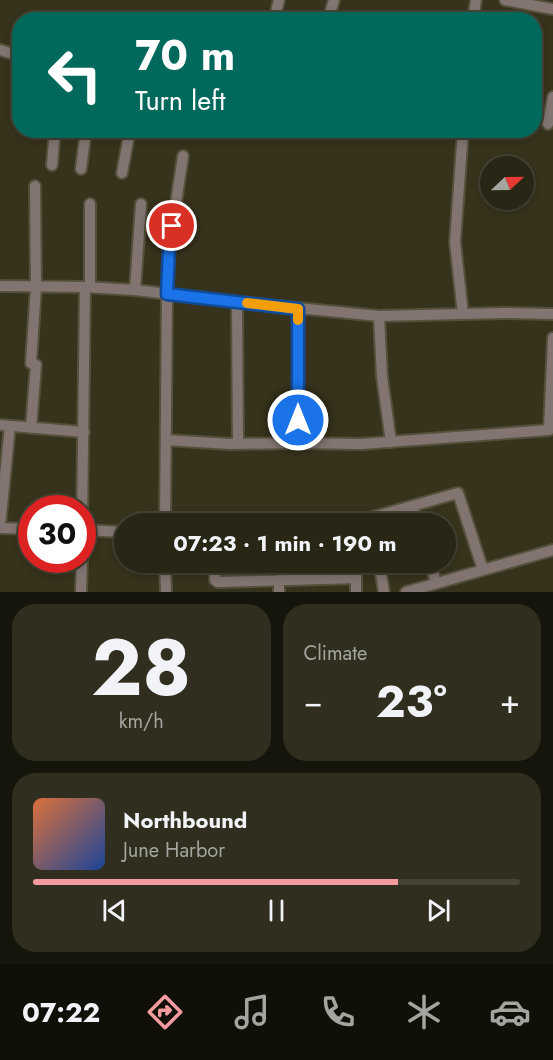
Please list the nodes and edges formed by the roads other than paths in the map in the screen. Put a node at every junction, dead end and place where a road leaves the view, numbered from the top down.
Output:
1 (505, 0) edge
2 (553, 9) edge
3 (553, 97) edge
4 (548, 124) dead end
5 (54, 138) edge
6 (85, 138) edge
7 (129, 138) edge
8 (462, 138) edge
9 (183, 156) dead end
10 (52, 165) dead end
11 (81, 169) dead end
12 (122, 173) dead end
13 (35, 186) dead end
14 (90, 204) dead end
15 (141, 204) dead end
16 (0, 286) edge
17 (36, 287) junction
18 (88, 287) junction
19 (135, 290) junction
20 (167, 294) junction
21 (237, 302) junction
22 (298, 309) junction
23 (463, 314) junction
24 (553, 314) edge
25 (379, 316) junction
26 (553, 338) edge
27 (5, 426) edge
28 (31, 428) junction
29 (84, 432) junction
30 (166, 440) junction
31 (391, 442) junction
32 (298, 443) junction
33 (238, 444) junction
34 (83, 495) edge
35 (413, 506) junction
36 (165, 513) edge
37 (394, 513) edge
38 (415, 513) edge
39 (0, 527) edge
40 (18, 528) edge
41 (96, 531) edge
42 (114, 532) edge
43 (553, 550) edge
44 (483, 570) junction
45 (82, 573) edge
46 (165, 573) edge
47 (215, 573) edge
48 (381, 573) edge
49 (433, 573) edge
50 (279, 580) junction
51 (436, 583) junction
52 (226, 587) edge
53 (81, 592) edge
54 (166, 592) edge
55 (279, 592) edge
56 (356, 592) edge
57 (384, 592) edge
58 (406, 592) edge

1 - 2 street
3 - 4 street
5 - 10 street
6 - 11 street
7 - 12 street
8 - 23 street
9 - 20 street
13 - 17 street
14 - 18 street
15 - 19 street
16 - 17 street
17 - 18 street
17 - 28 street
18 - 19 street
18 - 29 street
19 - 20 street
20 - 21 street
20 - 30 street
21 - 22 street
21 - 33 street
22 - 25 street
22 - 32 street
23 - 24 street
23 - 25 street
25 - 31 street
26 - 31 street
27 - 28 street
27 - 39 street
28 - 29 street
29 - 34 street
30 - 33 street
30 - 36 street
31 - 32 street
32 - 33 street
35 - 37 street
35 - 38 street
35 - 44 street
39 - 40 street
41 - 42 street
43 - 44 street
44 - 51 street
45 - 53 street
46 - 54 street
47 - 52 street
48 - 57 street
49 - 51 street
50 - 52 street
50 - 55 street
50 - 56 street
51 - 58 street

